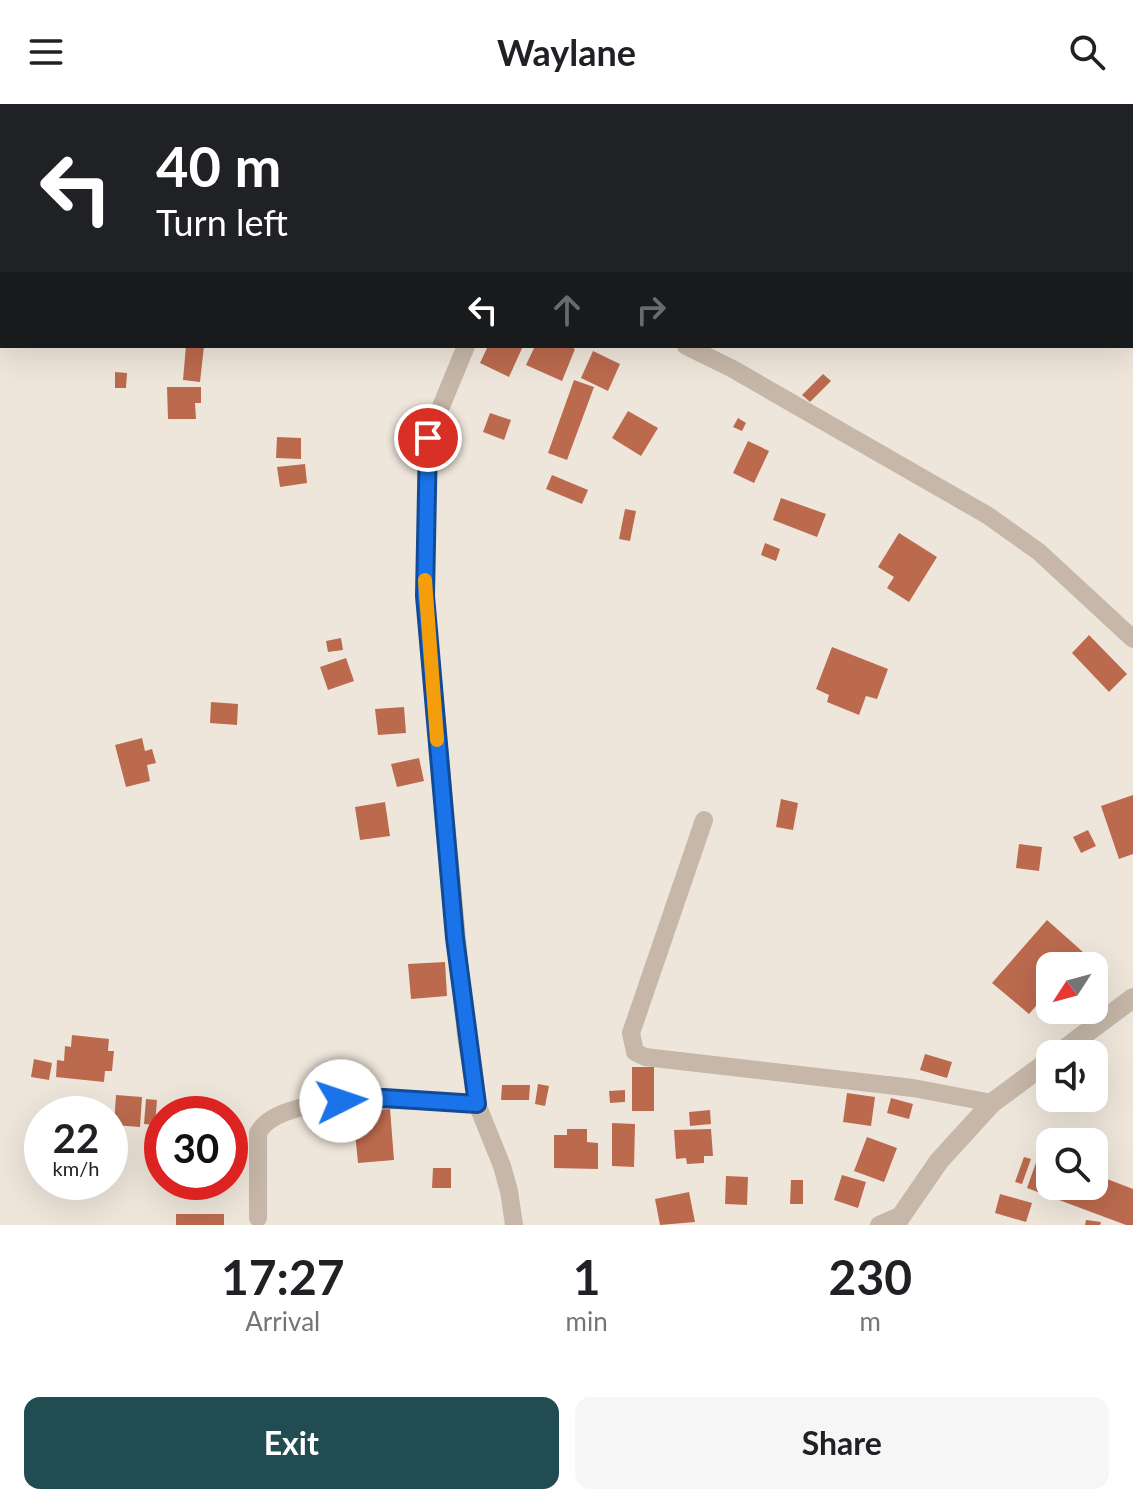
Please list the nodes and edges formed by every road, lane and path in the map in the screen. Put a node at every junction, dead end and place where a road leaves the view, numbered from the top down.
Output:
1 (465, 348) edge
2 (690, 348) edge
3 (1133, 639) edge
4 (704, 820) dead end
5 (1133, 998) edge
6 (1077, 1040) edge
7 (1036, 1070) edge
8 (992, 1103) junction
9 (477, 1104) junction
10 (258, 1218) dead end
11 (899, 1220) edge
12 (514, 1225) edge
13 (879, 1225) edge

1 - 9 street
2 - 3 street
4 - 8 street
5 - 6 street
7 - 8 street
8 - 11 street
9 - 10 street
9 - 12 street
11 - 13 street

